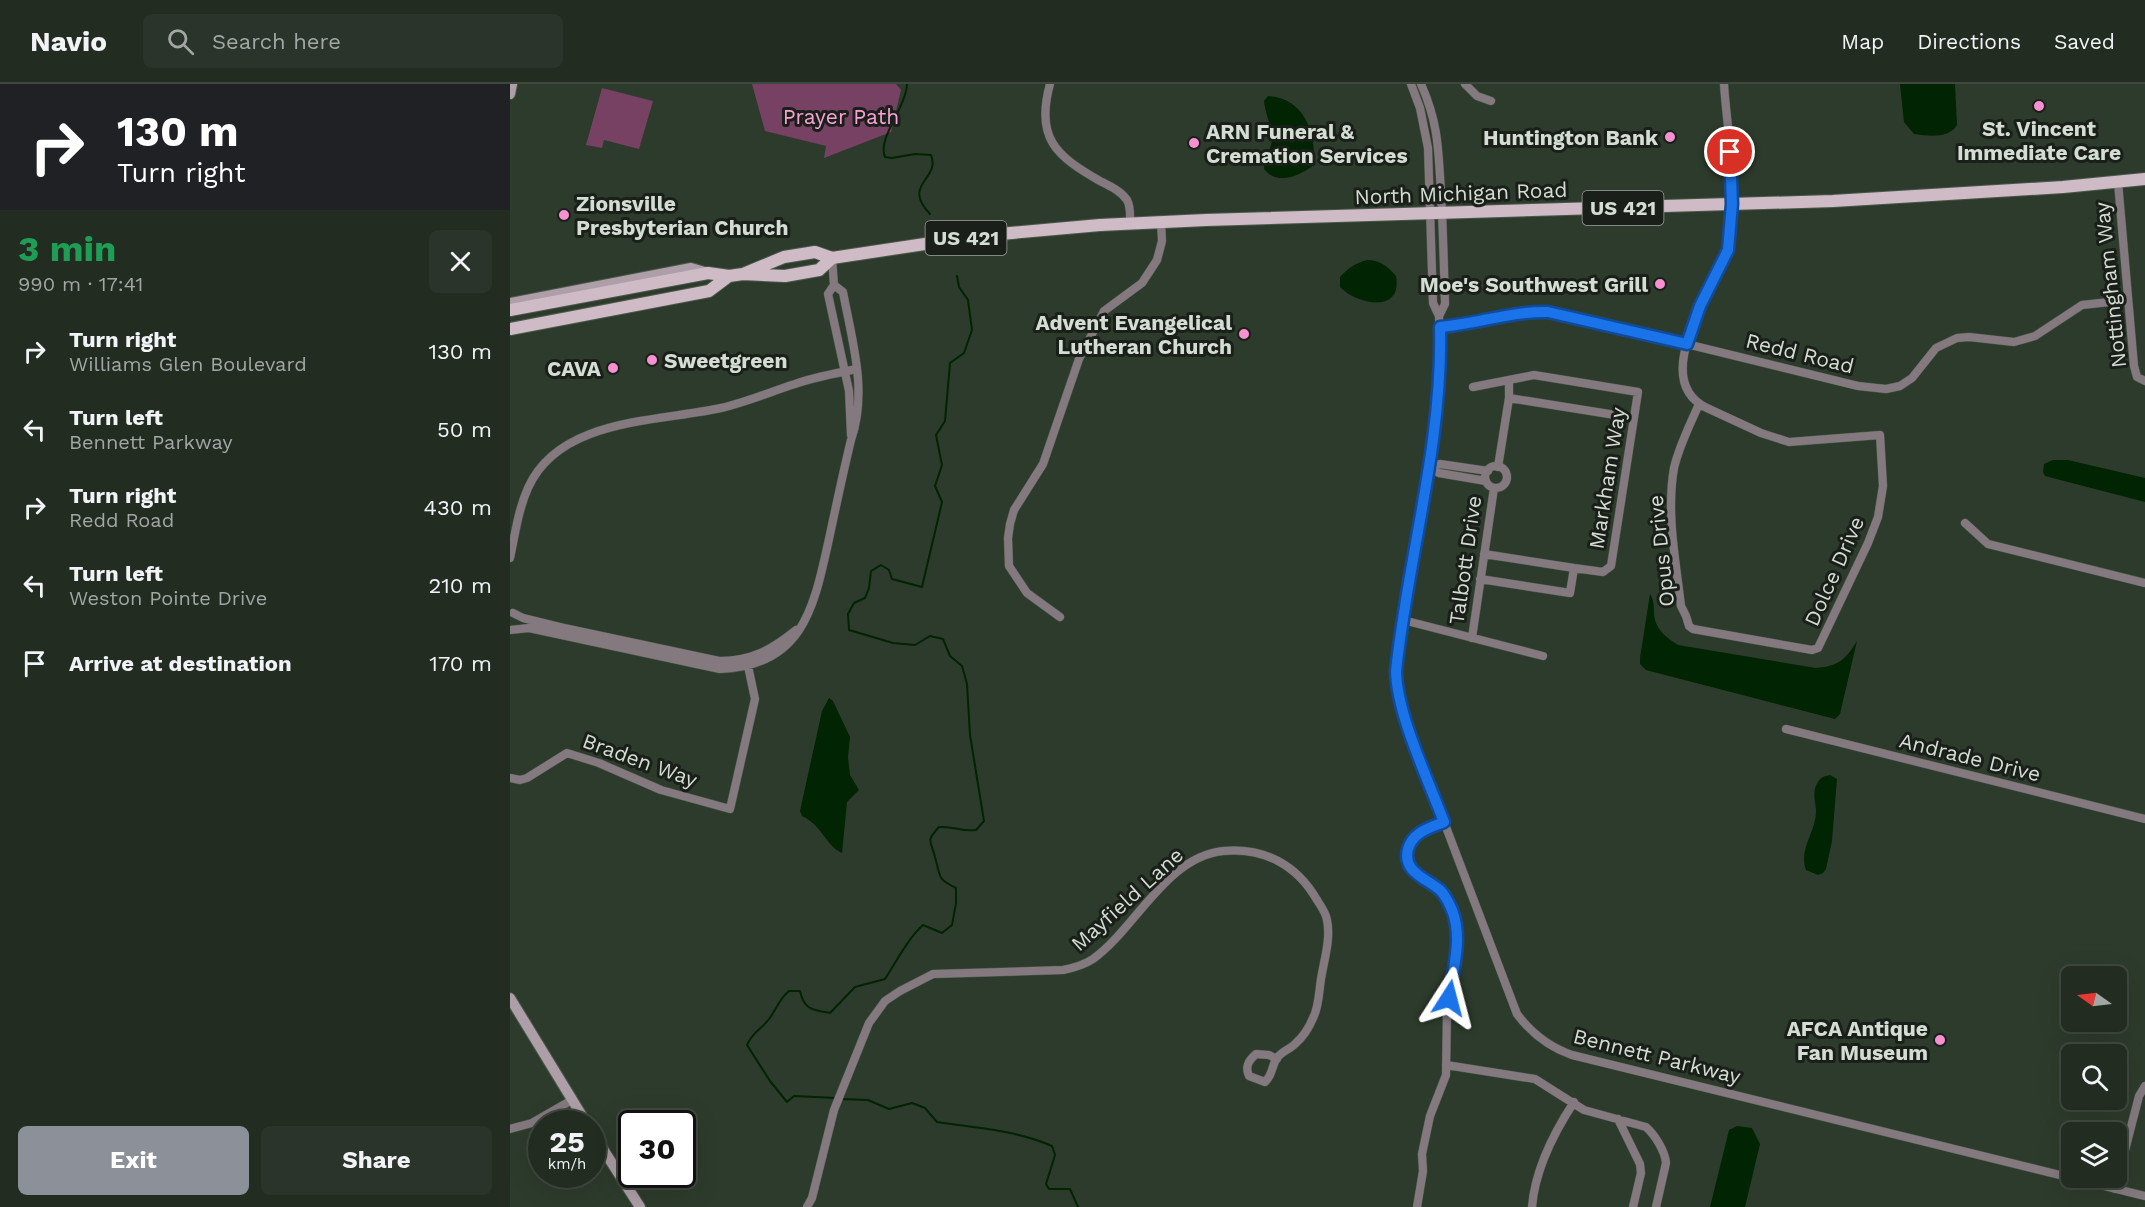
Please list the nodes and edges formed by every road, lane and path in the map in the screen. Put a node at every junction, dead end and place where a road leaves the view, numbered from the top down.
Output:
1 (512, 84) edge
2 (1050, 84) edge
3 (1411, 84) edge
4 (1421, 84) edge
5 (1465, 84) edge
6 (1724, 84) edge
7 (510, 94) edge
8 (1491, 101) dead end
9 (2145, 179) edge
10 (2118, 182) junction
11 (1732, 204) junction
12 (1437, 213) junction
13 (1161, 222) junction
14 (1131, 223) junction
15 (832, 258) junction
16 (708, 273) junction
17 (742, 274) junction
18 (729, 276) junction
19 (834, 285) junction
20 (2128, 300) junction
21 (510, 303) edge
22 (510, 310) edge
23 (1439, 316) junction
24 (1440, 327) junction
25 (510, 329) edge
26 (1687, 344) junction
27 (856, 369) junction
28 (844, 371) junction
29 (1509, 380) junction
30 (2145, 381) edge
31 (1473, 387) dead end
32 (1509, 398) junction
33 (1699, 404) junction
34 (1634, 418) junction
35 (851, 440) junction
36 (1428, 466) junction
37 (1498, 466) junction
38 (1488, 471) junction
39 (1486, 481) junction
40 (1494, 488) junction
41 (1965, 523) dead end
42 (1484, 554) junction
43 (510, 558) edge
44 (1574, 568) junction
45 (1480, 579) junction
46 (2145, 583) edge
47 (511, 610) edge
48 (1060, 617) dead end
49 (1403, 620) junction
50 (804, 623) junction
51 (510, 630) edge
52 (1472, 638) junction
53 (1818, 648) joint
54 (1543, 656) dead end
55 (748, 666) junction
56 (1785, 729) dead end
57 (510, 778) edge
58 (2145, 819) edge
59 (1444, 822) junction
60 (510, 998) edge
61 (1277, 1059) dead end
62 (1446, 1065) junction
63 (2145, 1086) edge
64 (572, 1100) junction
65 (1574, 1102) junction
66 (578, 1110) edge
67 (1618, 1119) junction
68 (510, 1129) edge
69 (606, 1154) edge
70 (2115, 1189) junction
71 (2145, 1196) edge
72 (640, 1207) edge
73 (807, 1207) edge
74 (1417, 1207) edge
75 (1532, 1207) edge
76 (1633, 1207) edge
77 (1656, 1207) edge

1 - 7 main road
2 - 14 street
3 - 12 street
4 - 12 street
5 - 8 street
6 - 11 street
9 - 10 main road, North Michigan Road / US 421
10 - 11 main road, North Michigan Road / US 421
10 - 20 street, Nottingham Way
11 - 12 main road, North Michigan Road / US 421
11 - 26 street
12 - 13 main road, North Michigan Road / US 421
12 - 23 street, Bennett Parkway
12 - 23 street, Bennett Parkway
13 - 14 main road, North Michigan Road / US 421
13 - 48 street
14 - 15 main road, North Michigan Road / US 421
15 - 17 main road, US 421
15 - 17 main road, US 421
15 - 19 street
16 - 18 main road, US 421
16 - 21 main road
16 - 22 main road, US 421
17 - 18 main road, US 421
18 - 25 main road
19 - 27 street
19 - 28 street
20 - 26 street, Redd Road
20 - 30 street, Nottingham Way
23 - 24 street, Bennett Parkway
24 - 26 street, Redd Road
24 - 36 street, Bennett Parkway
26 - 33 street
27 - 28 street
27 - 35 street
28 - 35 street
28 - 43 street
29 - 31 street
29 - 32 street, Talbott Drive
29 - 34 street, Markham Way
32 - 34 street
32 - 37 street, Talbott Drive
33 - 53 street, Opus Drive
33 - 53 street, Dolce Drive
34 - 44 street, Markham Way
35 - 50 street
36 - 38 street
36 - 39 street
36 - 49 street, Bennett Parkway
37 - 38 street, Talbott Drive
37 - 40 street, Talbott Drive
38 - 39 street, Talbott Drive
39 - 40 street, Talbott Drive
40 - 42 street, Talbott Drive
41 - 46 street
42 - 44 street, Markham Way
42 - 45 street, Talbott Drive
44 - 45 street
45 - 52 street, Talbott Drive
47 - 50 street
47 - 51 street
49 - 52 street
49 - 59 street, Bennett Parkway
50 - 55 street
51 - 55 street
52 - 54 street
55 - 57 street, Braden Way
56 - 58 street, Andrade Drive
59 - 62 street
59 - 70 street, Bennett Parkway
60 - 64 main road
61 - 73 street, Mayfield Lane
62 - 65 street
62 - 74 street
63 - 70 street
64 - 66 main road
64 - 68 street
65 - 67 street
65 - 75 street
67 - 76 street
67 - 77 street
69 - 72 main road
70 - 71 street, Bennett Parkway

